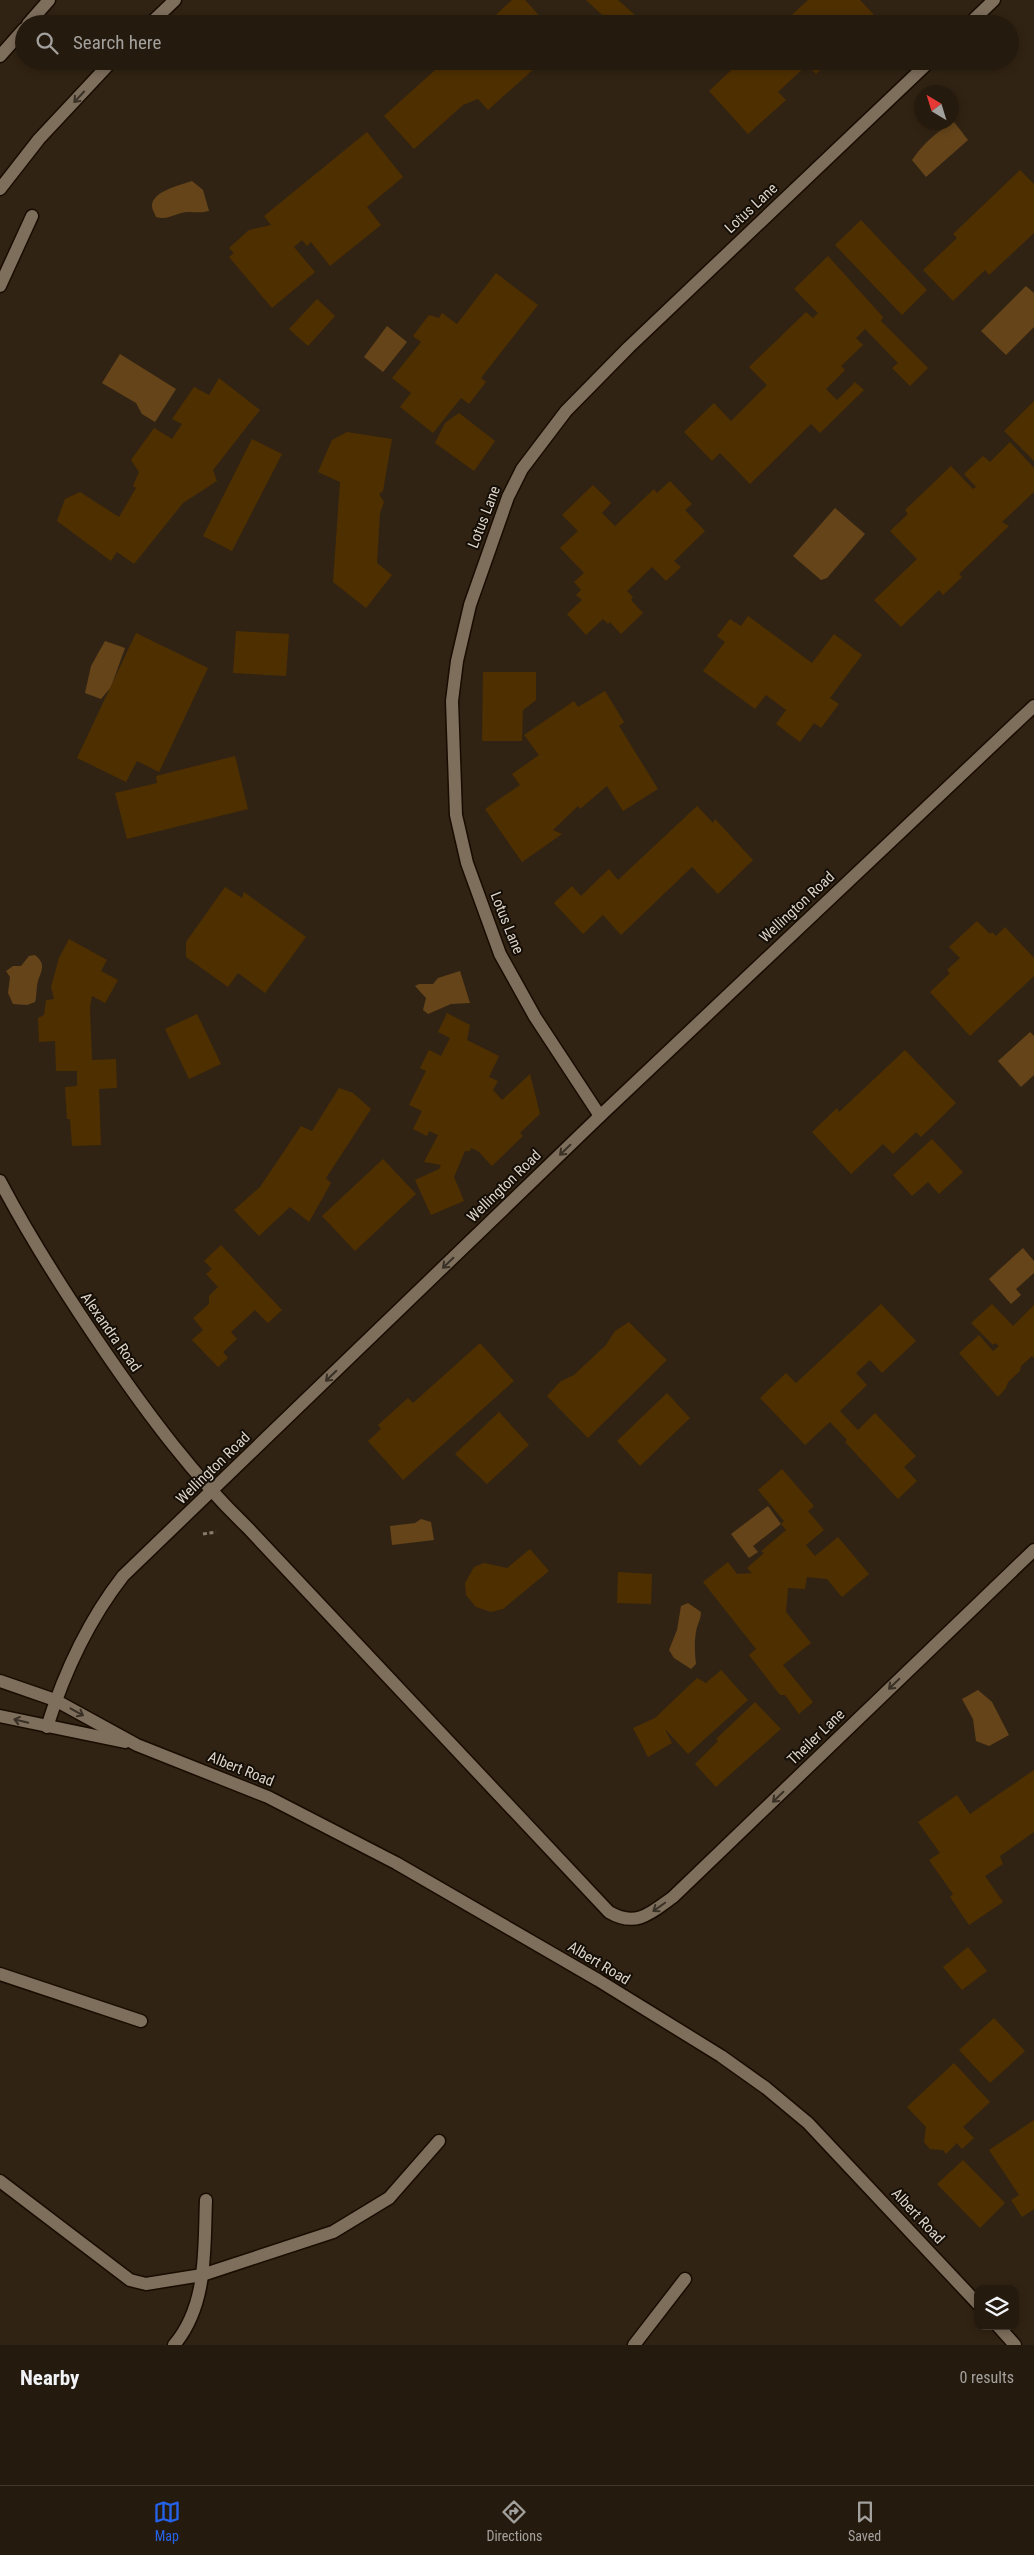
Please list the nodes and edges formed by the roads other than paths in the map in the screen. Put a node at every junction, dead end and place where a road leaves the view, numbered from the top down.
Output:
1 (49, 0) edge
2 (175, 0) edge
3 (994, 0) edge
4 (36, 15) edge
5 (159, 15) edge
6 (978, 15) edge
7 (15, 39) edge
8 (0, 56) edge
9 (104, 70) edge
10 (920, 70) edge
11 (0, 189) edge
12 (32, 216) dead end
13 (0, 286) edge
14 (1034, 706) edge
15 (600, 1116) junction
16 (0, 1181) edge
17 (211, 1492) junction
18 (1034, 1550) edge
19 (0, 1680) edge
20 (55, 1700) junction
21 (0, 1716) edge
22 (47, 1727) junction
23 (137, 1745) junction
24 (0, 1974) edge
25 (141, 2021) dead end
26 (439, 2141) dead end
27 (0, 2181) edge
28 (206, 2200) dead end
29 (202, 2275) junction
30 (685, 2280) dead end
31 (974, 2300) edge
32 (1002, 2330) edge
33 (174, 2345) edge
34 (634, 2345) edge
35 (1015, 2345) edge

1 - 4 street
2 - 5 street
3 - 6 street
7 - 8 street
9 -> 11 street
10 - 15 street, Lotus Lane
12 - 13 street
14 - 15 street, Wellington Road
15 -> 17 street, Wellington Road
16 - 17 street, Alexandra Road
18 -> 17 street, Theiler Lane
17 - 20 street, Wellington Road
19 - 20 street, Albert Road
20 - 22 street, Wellington Road
20 -> 23 street, Albert Road
22 -> 21 street, Albert Road
22 - 23 street, Albert Road
23 - 31 street, Albert Road
24 - 25 street
26 - 29 street
27 - 29 street
28 - 29 street
29 - 33 street
30 - 34 street
32 - 35 street

